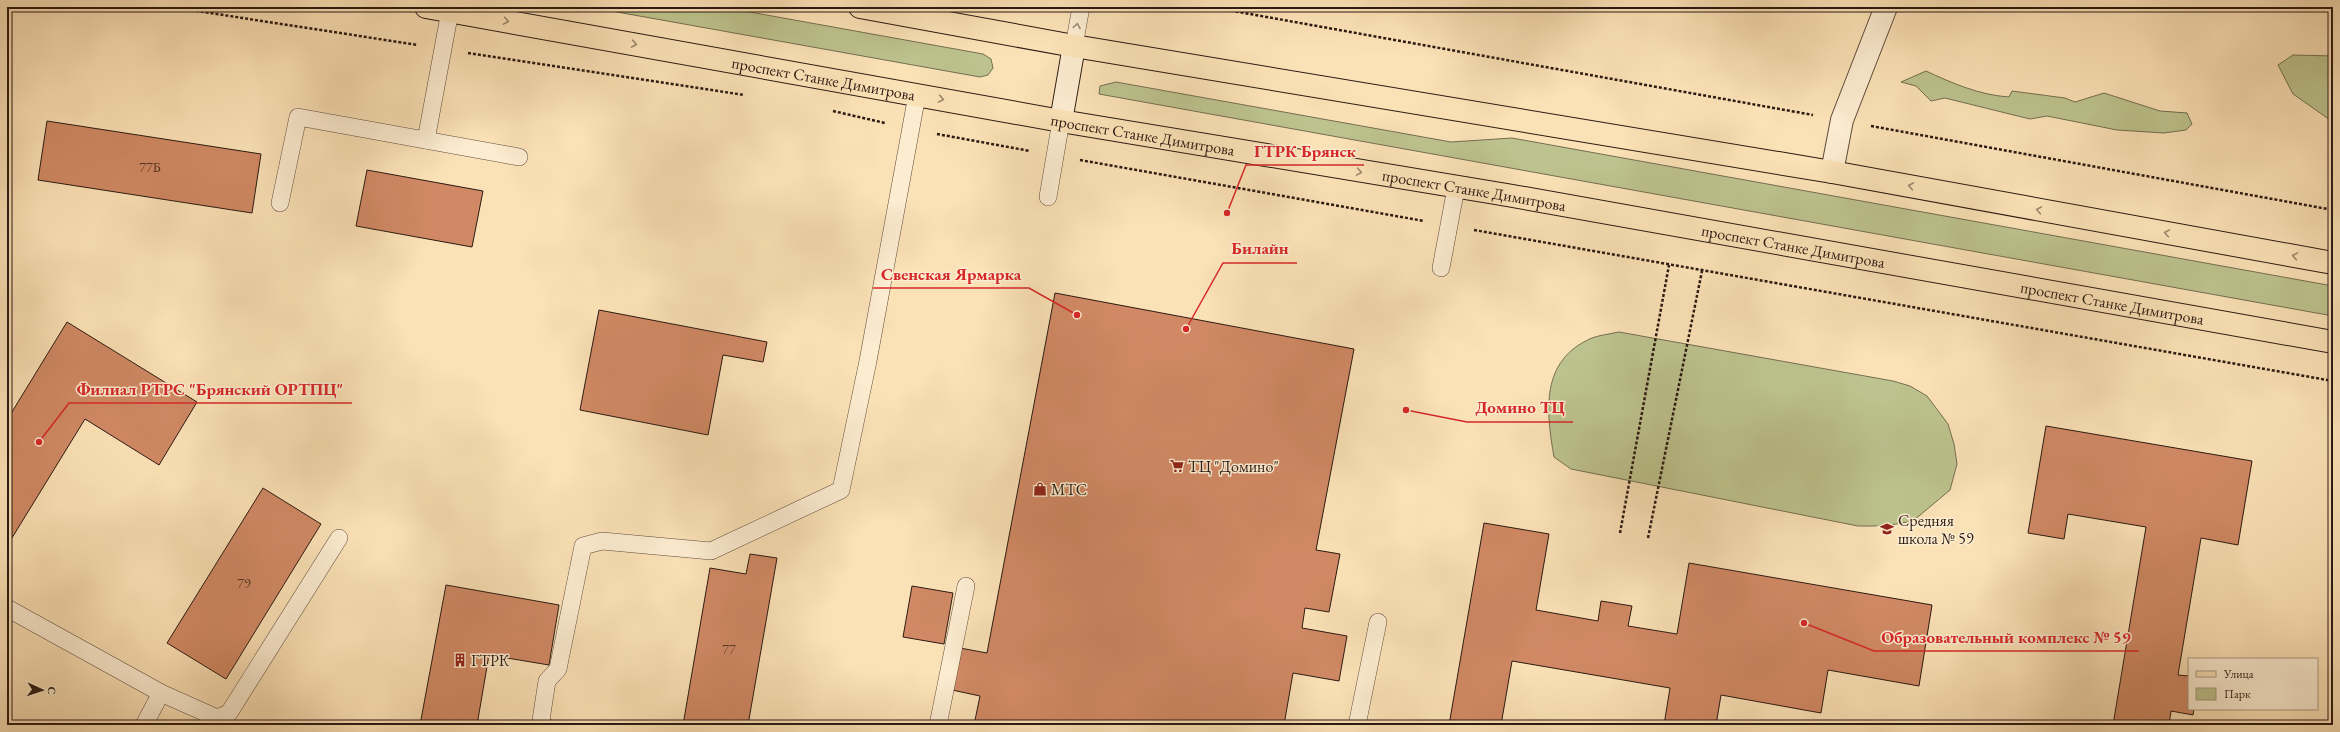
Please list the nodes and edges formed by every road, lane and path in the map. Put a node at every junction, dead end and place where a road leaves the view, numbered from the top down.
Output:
1 (171, 7) edge
2 (426, 7) edge
3 (860, 7) edge
4 (1080, 7) edge
5 (1211, 7) edge
6 (1886, 7) edge
7 (450, 11) junction
8 (1074, 46) junction
9 (442, 49) junction
10 (918, 95) junction
11 (746, 96) dead end
12 (830, 111) dead end
13 (1842, 120) junction
14 (1061, 121) junction
15 (912, 129) junction
16 (426, 140) junction
17 (1054, 156) junction
18 (519, 157) dead end
19 (1832, 172) junction
20 (1456, 188) junction
21 (1048, 197) dead end
22 (280, 203) dead end
23 (2333, 210) edge
24 (1448, 225) junction
25 (2333, 263) edge
26 (1669, 265) junction
27 (1441, 268) dead end
28 (1702, 271) junction
29 (2333, 342) edge
30 (2333, 381) edge
31 (1620, 533) dead end
32 (339, 538) dead end
33 (1648, 538) dead end
34 (966, 586) dead end
35 (7, 608) edge
36 (1378, 622) dead end
37 (161, 693) junction
38 (144, 725) edge
39 (544, 725) edge
40 (938, 725) edge
41 (1356, 725) edge

1 - 9 path
2 - 7 main road, проспект Станке Димитрова
3 - 8 main road
8 -> 4 lane
5 - 13 path
6 - 13 street
7 - 9 lane
7 -> 10 main road, проспект Станке Димитрова
8 - 14 street
8 - 19 main road
9 - 11 path
9 - 16 lane
10 -> 14 main road, проспект Станке Димитрова
10 - 15 lane
12 - 15 path
13 - 19 street
13 - 23 path
14 - 17 lane
14 -> 20 main road, проспект Станке Димитрова
15 - 17 path
15 - 39 lane
16 - 18 lane
16 - 22 lane
17 - 21 lane
17 - 24 path
25 -> 19 main road
20 - 24 lane
20 - 29 main road, проспект Станке Димитрова
24 - 26 path
24 - 27 lane
26 - 28 path
26 - 31 path
28 - 30 path
28 - 33 path
32 - 37 lane
34 - 40 lane
35 - 37 lane
36 - 41 lane
37 - 38 lane

